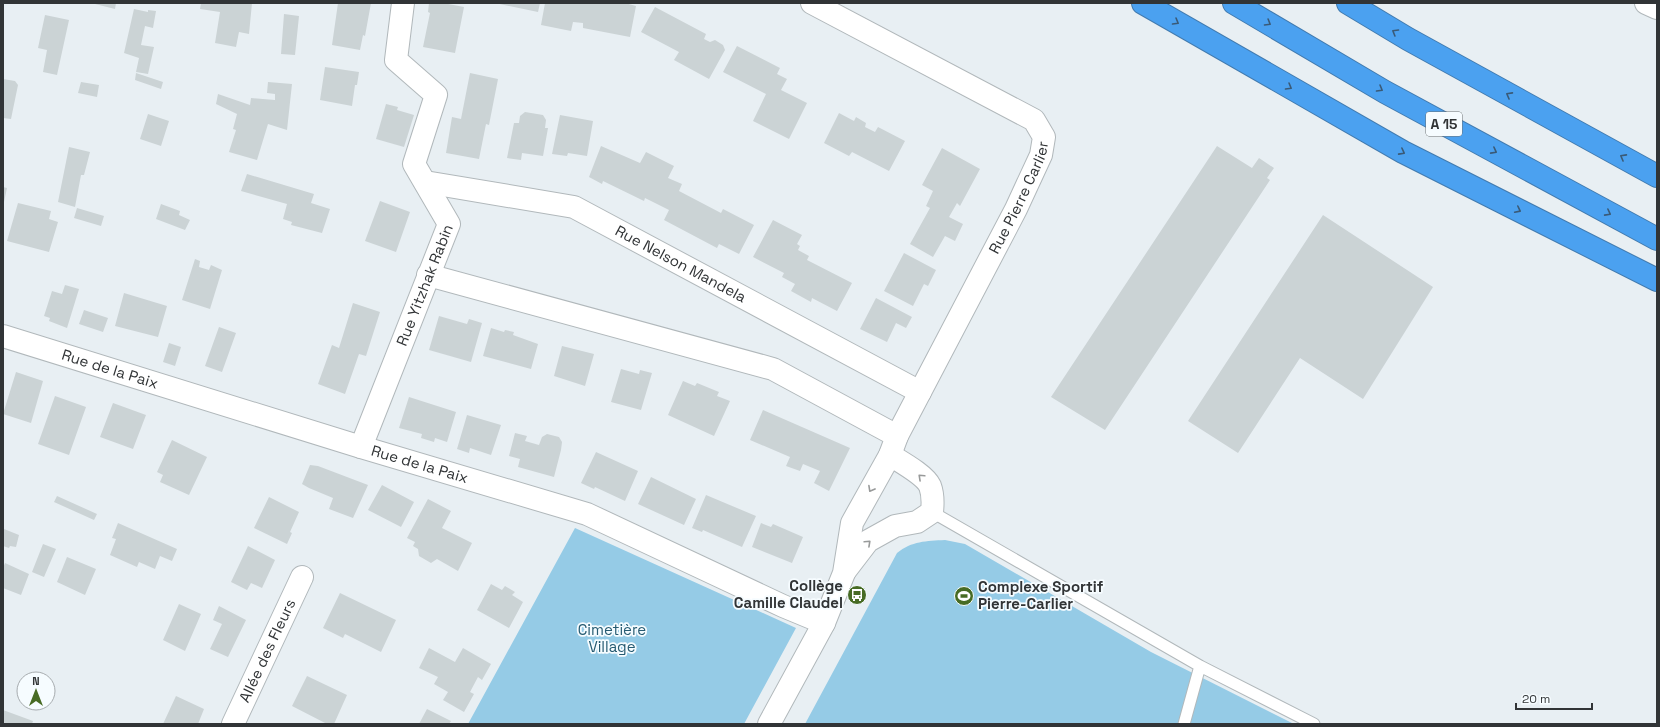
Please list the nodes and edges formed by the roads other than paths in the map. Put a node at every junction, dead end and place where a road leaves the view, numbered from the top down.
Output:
1 (403, 3) edge
2 (812, 3) edge
3 (1143, 3) edge
4 (1234, 3) edge
5 (1348, 3) edge
6 (1646, 3) edge
7 (1657, 8) edge
8 (1657, 176) edge
9 (425, 182) junction
10 (1657, 239) edge
11 (428, 275) junction
12 (1657, 280) edge
13 (3, 336) edge
14 (920, 392) junction
15 (894, 445) junction
16 (361, 447) junction
17 (932, 512) junction
18 (844, 573) junction
19 (302, 576) dead end
20 (824, 623) junction
21 (1200, 666) junction
22 (233, 724) edge
23 (769, 724) edge
24 (1184, 724) edge
25 (1314, 724) edge

1 - 9 street, Rue Yitzhak Rabin
2 - 14 street, Rue Pierre Carlier
3 -> 12 highway
4 -> 10 highway, A 15
8 -> 5 highway
6 - 7 street
9 - 11 street, Rue Yitzhak Rabin
9 - 14 street, Rue Nelson Mandela
11 - 15 street
11 - 16 street, Rue Yitzhak Rabin
13 - 16 street, Rue de la Paix
14 - 15 street, Rue Pierre Carlier
17 -> 15 street
15 -> 18 street, Rue Pierre Carlier
16 - 20 street, Rue de la Paix
18 -> 17 street, Rue Pierre Carlier
17 - 21 lane
18 - 20 street, Rue Pierre Carlier
19 - 22 street, Allée des Fleurs
20 - 23 street, Rue Pierre Carlier
21 - 24 lane
21 - 25 lane

